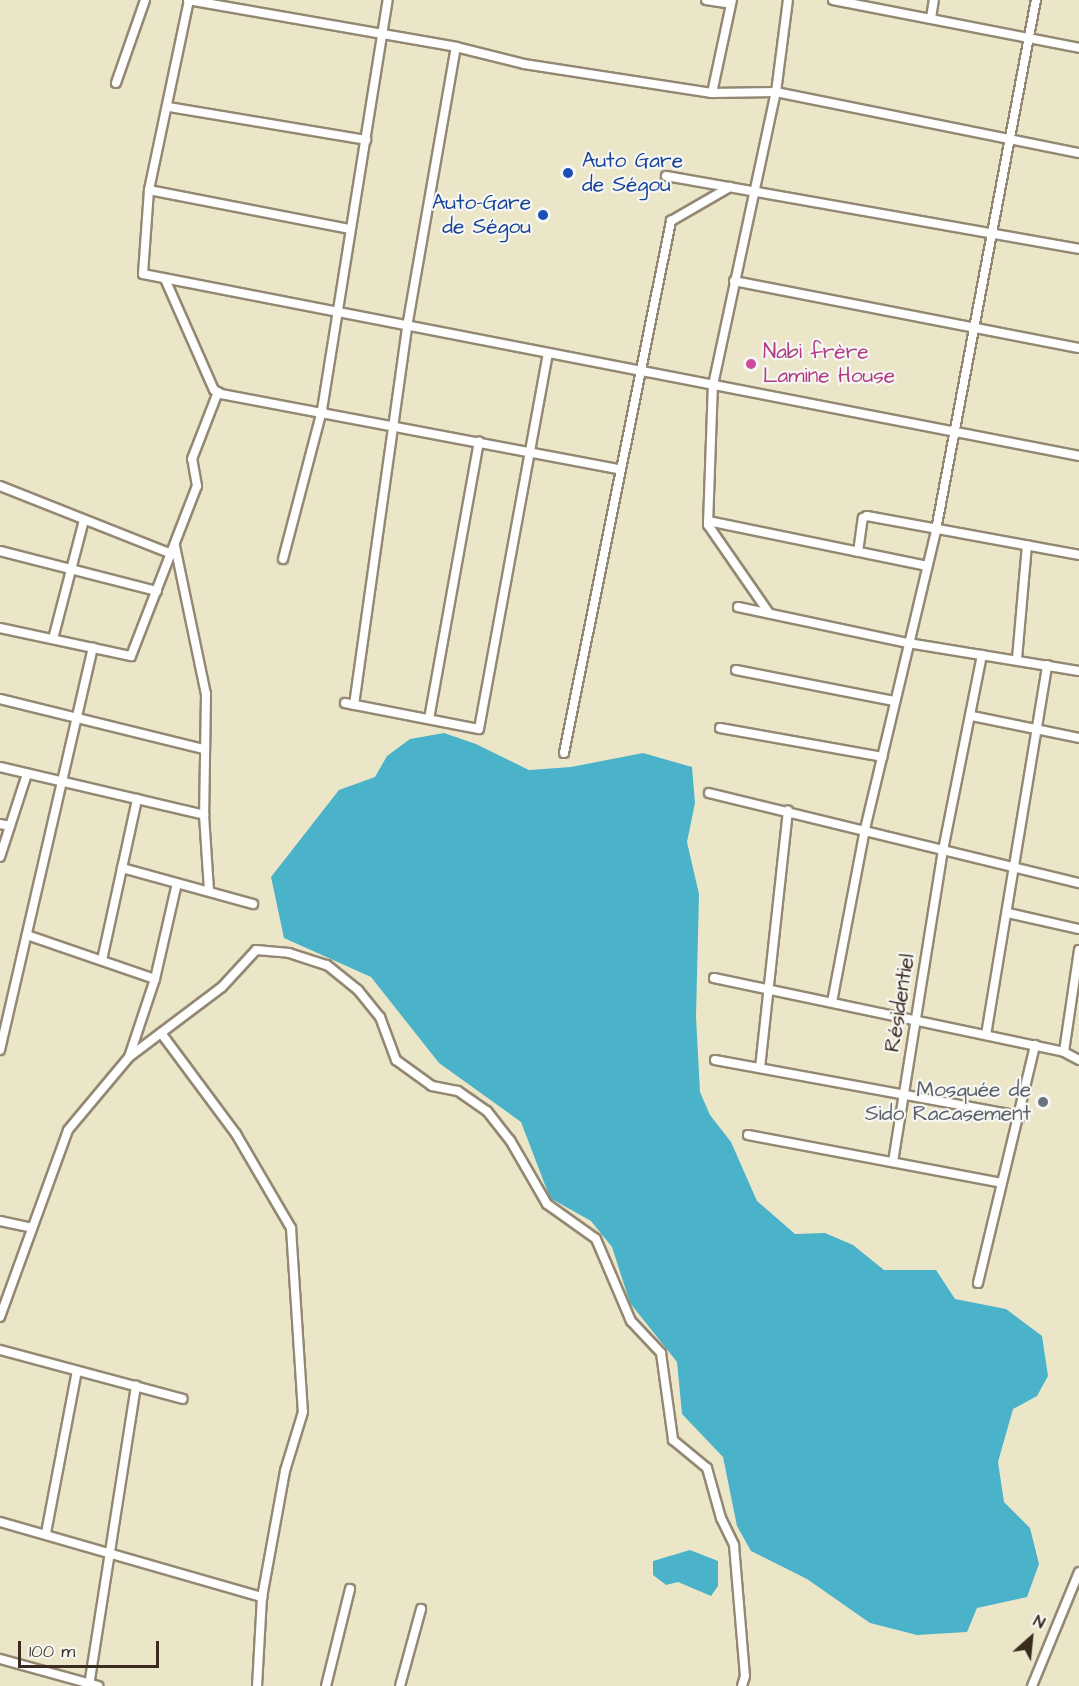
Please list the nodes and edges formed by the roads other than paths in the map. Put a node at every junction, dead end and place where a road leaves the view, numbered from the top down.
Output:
1 (145, 0) edge
2 (189, 0) edge
3 (388, 0) edge
4 (706, 0) edge
5 (788, 0) edge
6 (833, 0) edge
7 (934, 0) edge
8 (1036, 0) edge
9 (731, 2) edge
10 (931, 18) junction
11 (382, 33) junction
12 (1030, 38) junction
13 (456, 47) junction
14 (1079, 48) edge
15 (116, 82) dead end
16 (776, 92) junction
17 (712, 93) junction
18 (169, 107) junction
19 (1011, 137) junction
20 (366, 140) junction
21 (1079, 153) edge
22 (666, 176) dead end
23 (730, 187) junction
24 (150, 190) junction
25 (755, 191) junction
26 (350, 229) junction
27 (992, 232) junction
28 (1079, 249) edge
29 (165, 279) junction
30 (734, 281) junction
31 (336, 313) junction
32 (407, 327) junction
33 (974, 328) junction
34 (1079, 348) edge
35 (548, 354) junction
36 (638, 371) junction
37 (713, 385) junction
38 (218, 392) junction
39 (322, 410) junction
40 (393, 424) junction
41 (952, 432) junction
42 (479, 441) junction
43 (532, 451) junction
44 (1079, 456) edge
45 (619, 469) junction
46 (0, 486) edge
47 (84, 520) junction
48 (708, 521) junction
49 (936, 530) junction
50 (1027, 545) junction
51 (0, 550) edge
52 (173, 550) junction
53 (858, 552) junction
54 (1079, 555) edge
55 (283, 559) dead end
56 (927, 566) junction
57 (72, 569) junction
58 (157, 591) junction
59 (738, 607) dead end
60 (769, 613) junction
61 (0, 628) edge
62 (53, 639) junction
63 (908, 643) junction
64 (93, 648) junction
65 (982, 655) junction
66 (1017, 659) junction
67 (1047, 665) junction
68 (736, 670) dead end
69 (1079, 671) edge
70 (0, 699) edge
71 (894, 701) junction
72 (972, 716) junction
73 (77, 718) junction
74 (429, 719) junction
75 (720, 728) dead end
76 (1039, 731) junction
77 (1079, 738) edge
78 (204, 749) junction
79 (564, 753) dead end
80 (882, 757) junction
81 (0, 767) edge
82 (27, 774) junction
83 (62, 782) junction
84 (709, 793) dead end
85 (136, 799) junction
86 (788, 811) junction
87 (204, 815) junction
88 (0, 824) edge
89 (10, 826) junction
90 (865, 829) junction
91 (943, 850) junction
92 (0, 857) edge
93 (122, 868) junction
94 (1016, 868) junction
95 (1079, 883) edge
96 (177, 884) junction
97 (209, 891) junction
98 (253, 904) dead end
99 (1008, 913) junction
100 (1079, 929) edge
101 (27, 935) junction
102 (1079, 950) edge
103 (102, 960) junction
104 (714, 978) dead end
105 (155, 980) junction
106 (769, 990) junction
107 (1075, 999) edge
108 (832, 1002) junction
109 (915, 1020) junction
110 (161, 1033) junction
111 (986, 1035) junction
112 (1035, 1045) junction
113 (0, 1050) edge
114 (1064, 1052) junction
115 (129, 1057) junction
116 (715, 1060) dead end
117 (1079, 1060) edge
118 (760, 1068) junction
119 (903, 1093) junction
120 (1021, 1116) junction
121 (748, 1135) dead end
122 (893, 1162) junction
123 (1002, 1183) junction
124 (0, 1221) edge
125 (32, 1228) junction
126 (978, 1283) dead end
127 (0, 1317) edge
128 (0, 1350) edge
129 (77, 1371) junction
130 (136, 1386) junction
131 (183, 1399) dead end
132 (0, 1522) edge
133 (46, 1533) junction
134 (110, 1552) junction
135 (1079, 1572) edge
136 (350, 1589) dead end
137 (262, 1597) junction
138 (422, 1609) dead end
139 (0, 1659) edge
140 (92, 1685) edge
141 (257, 1686) edge
142 (326, 1686) edge
143 (400, 1686) edge
144 (742, 1686) edge
145 (1032, 1686) edge

1 - 15 street
2 - 11 street
2 - 18 street
3 - 11 street
4 - 9 street
5 - 16 street
6 - 10 street
7 - 10 street
8 - 12 street
9 - 17 street
10 - 12 street
11 - 13 street
11 - 20 street
12 - 14 street
12 - 19 street
13 - 17 street
13 - 32 street
16 - 17 street
16 - 19 street
16 - 25 street
18 - 20 street
18 - 24 street
19 - 21 street
19 - 27 street
20 - 26 street
22 - 23 street
23 - 25 street
23 - 36 street
24 - 26 street
24 - 29 street
25 - 27 street
25 - 30 street
26 - 31 street
27 - 28 street
27 - 33 street
29 - 31 street
29 - 38 street
30 - 33 street
30 - 37 street
31 - 32 street
31 - 39 street
32 - 35 street
32 - 40 street
33 - 34 street
33 - 41 street
35 - 36 street
35 - 43 street
36 - 37 street
36 - 45 street
37 - 41 street
37 - 48 street
38 - 39 street
38 - 52 street
39 - 40 street
39 - 55 street
40 - 42 street
40 - 74 street
41 - 44 street
41 - 49 street
42 - 43 street
42 - 74 street
43 - 45 street
43 - 74 street
45 - 79 street
46 - 47 street
47 - 52 street
47 - 57 street
48 - 53 street
48 - 60 street
49 - 50 street
49 - 53 street
49 - 56 street
50 - 54 street
50 - 66 street
51 - 57 street
52 - 58 street
52 - 78 street
53 - 56 street
56 - 63 street
57 - 58 street
57 - 62 street
58 - 64 street
59 - 60 street
60 - 63 street
61 - 62 street
62 - 64 street
63 - 65 street
63 - 71 street
64 - 73 street
65 - 66 street
65 - 72 street, Résidentiel
66 - 67 street
67 - 69 street
67 - 76 street
68 - 71 street
70 - 73 street
71 - 80 street
72 - 76 street
72 - 91 street, Résidentiel
73 - 78 street
73 - 83 street
75 - 80 street
76 - 77 street
76 - 94 street
78 - 87 street
80 - 90 street
81 - 82 street
82 - 83 street
82 - 89 street
83 - 85 street
83 - 101 street
84 - 86 street
85 - 87 street
85 - 93 street
86 - 90 street
86 - 106 street
87 - 97 street
88 - 89 street
89 - 92 street
90 - 91 street
90 - 108 street
91 - 94 street
91 - 109 street, Résidentiel
93 - 96 street
93 - 103 street
94 - 95 street
94 - 99 street
96 - 97 street
96 - 105 street
97 - 98 street
99 - 100 street
99 - 111 street
101 - 103 street
101 - 113 street
102 - 107 street
103 - 105 street
104 - 106 street
105 - 115 street
106 - 108 street
106 - 118 street
107 - 114 street
108 - 109 street
109 - 111 street
109 - 119 street, Résidentiel
110 - 115 street
110 - 137 street
110 - 144 street
111 - 112 street
112 - 114 street
112 - 120 street
114 - 117 street
115 - 125 street
116 - 118 street
118 - 119 street
119 - 120 street
119 - 122 street, Résidentiel
120 - 123 street
121 - 122 street
122 - 123 street
123 - 126 street
124 - 125 street
125 - 127 street
128 - 129 street
129 - 130 street
129 - 133 street
130 - 131 street
130 - 134 street
132 - 133 street
133 - 134 street
134 - 137 street
134 - 140 street
135 - 145 street
136 - 142 street
137 - 141 street
138 - 143 street
139 - 140 street

